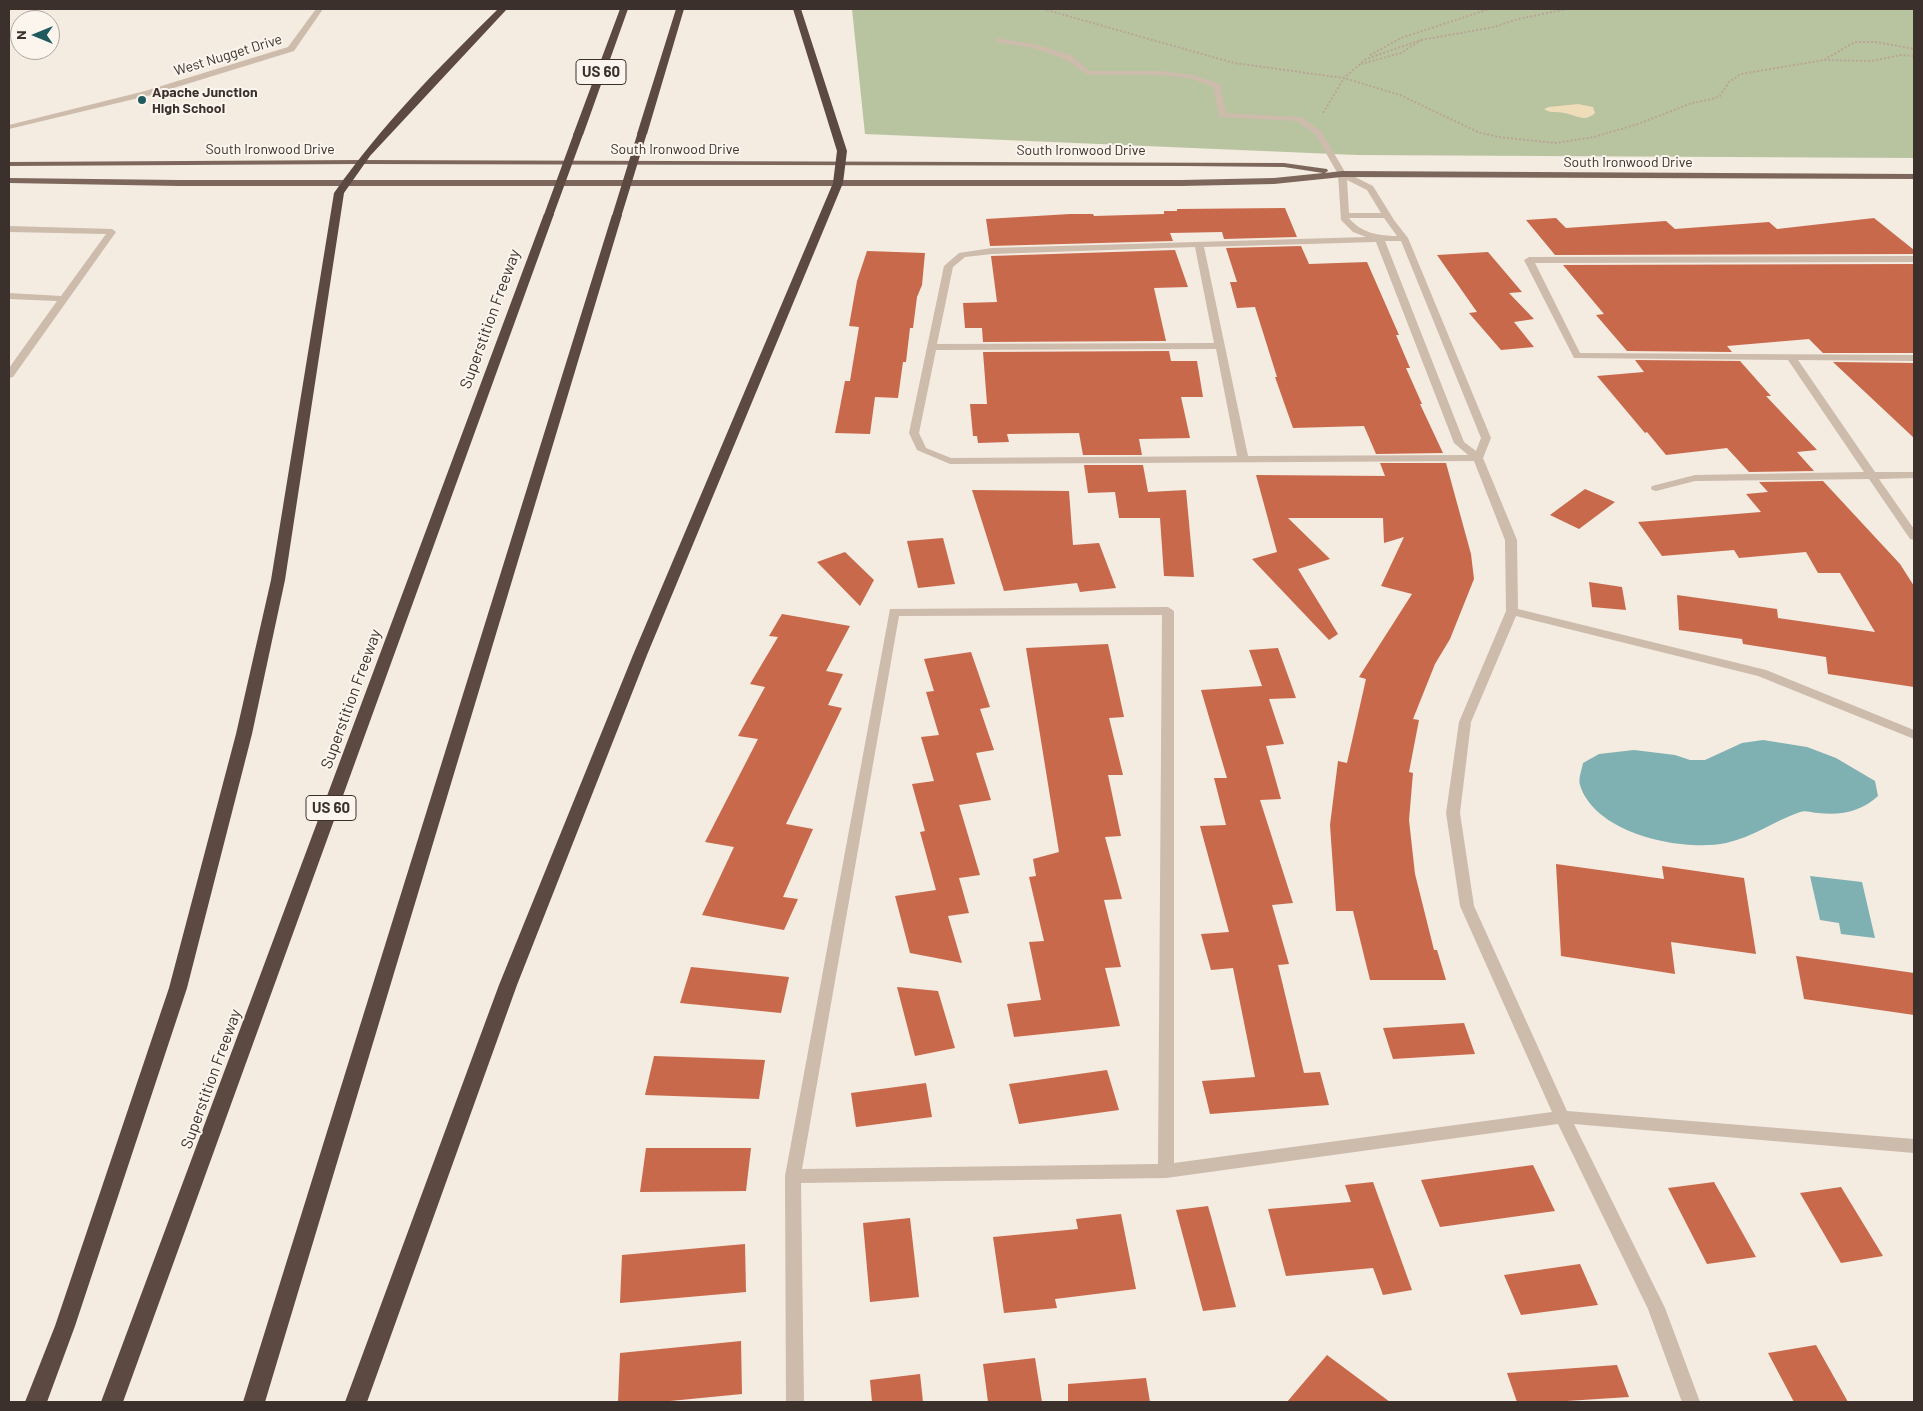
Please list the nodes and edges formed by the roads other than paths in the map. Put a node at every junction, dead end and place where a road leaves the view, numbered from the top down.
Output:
1 (320, 9) edge
2 (503, 9) edge
3 (624, 9) edge
4 (680, 9) edge
5 (797, 9) edge
6 (999, 40) dead end
7 (9, 127) edge
8 (361, 162) junction
9 (841, 162) junction
10 (9, 164) edge
11 (1342, 174) junction
12 (1914, 177) edge
13 (9, 181) edge
14 (346, 183) junction
15 (838, 183) junction
16 (1386, 215) junction
17 (1344, 216) junction
18 (9, 229) edge
19 (1379, 238) junction
20 (1404, 238) junction
21 (1199, 244) junction
22 (1914, 259) edge
23 (9, 296) edge
24 (64, 299) junction
25 (1222, 346) junction
26 (932, 348) junction
27 (1914, 358) edge
28 (1792, 359) junction
29 (9, 373) edge
30 (1478, 458) junction
31 (1243, 459) junction
32 (1874, 475) junction
33 (1914, 475) edge
34 (1656, 488) dead end
35 (1914, 537) edge
36 (1512, 612) junction
37 (1914, 735) edge
38 (1562, 1117) junction
39 (1914, 1146) edge
40 (1166, 1170) junction
41 (793, 1176) junction
42 (36, 1402) edge
43 (112, 1402) edge
44 (254, 1402) edge
45 (356, 1402) edge
46 (795, 1402) edge
47 (1691, 1402) edge

1 - 7 lane, West Nugget Drive
2 - 8 highway
3 - 43 highway, Superstition Freeway / US 60, bridge
4 - 44 highway, bridge
5 - 9 highway
6 - 11 lane
8 - 9 main road, South Ironwood Drive
8 - 10 main road, South Ironwood Drive
8 - 14 highway
9 - 11 main road, South Ironwood Drive
9 - 15 highway
11 - 12 main road, South Ironwood Drive
11 - 15 main road, South Ironwood Drive
11 - 16 lane
11 - 17 lane
13 - 14 main road, South Ironwood Drive
14 - 15 main road, South Ironwood Drive
14 - 42 highway
15 - 45 highway
16 - 17 lane
16 - 20 lane
17 - 19 lane
18 - 24 lane
19 - 20 lane
19 - 21 lane
19 - 30 lane
20 - 30 lane
21 - 25 lane
21 - 26 lane
22 - 28 lane
23 - 24 lane
24 - 29 lane
25 - 26 lane
25 - 31 lane
26 - 31 lane
27 - 28 lane
28 - 32 lane
30 - 31 lane
30 - 36 lane
32 - 33 lane
32 - 34 lane
32 - 35 lane
36 - 37 lane
36 - 38 lane
38 - 39 lane
38 - 40 lane
38 - 47 lane
40 - 41 lane
40 - 41 lane
41 - 46 lane

